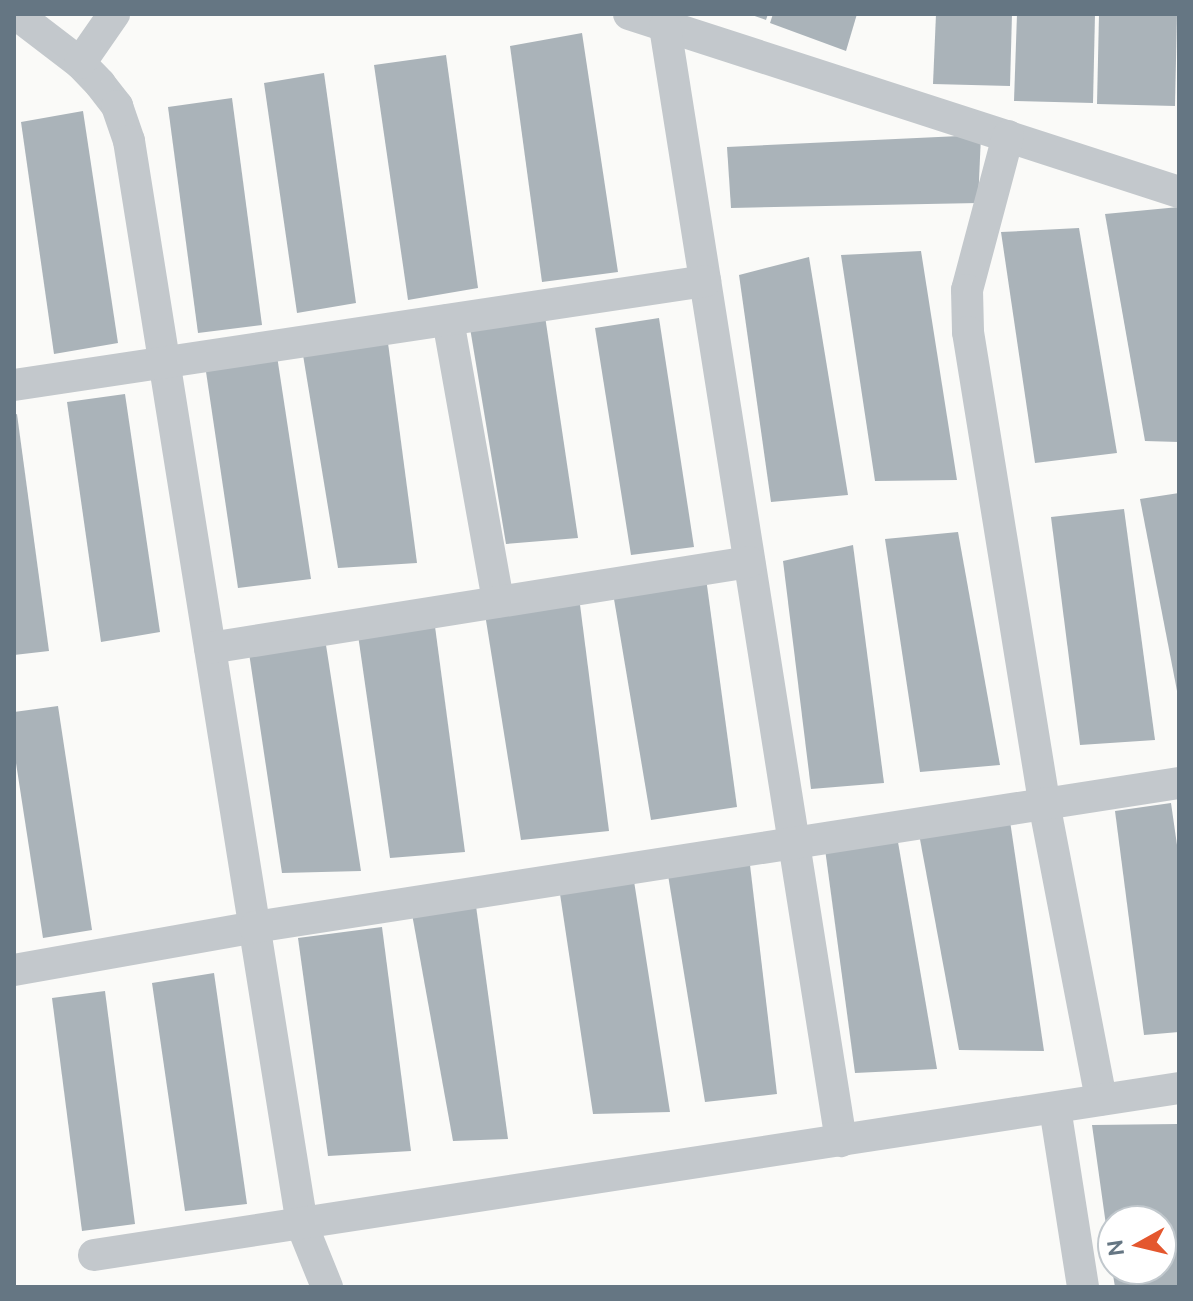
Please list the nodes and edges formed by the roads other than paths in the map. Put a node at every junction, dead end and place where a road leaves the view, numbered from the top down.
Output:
1 (16, 14) edge
2 (114, 14) edge
3 (629, 14) edge
4 (665, 27) junction
5 (80, 63) junction
6 (1008, 136) junction
7 (1179, 192) edge
8 (705, 281) junction
9 (448, 320) junction
10 (164, 362) junction
11 (14, 385) edge
12 (749, 562) junction
13 (498, 602) junction
14 (210, 648) junction
15 (1179, 783) edge
16 (1044, 803) junction
17 (794, 846) junction
18 (255, 927) junction
19 (14, 970) edge
20 (1179, 1088) edge
21 (1101, 1100) junction
22 (1055, 1108) junction
23 (841, 1141) junction
24 (302, 1225) junction
25 (94, 1255) dead end
26 (327, 1287) edge
27 (1083, 1287) edge

1 - 5 street
2 - 5 street
3 - 4 street
4 - 6 street
4 - 8 street
5 - 10 street
6 - 7 street
6 - 16 street
8 - 9 street
8 - 12 street
9 - 10 street
9 - 13 street
10 - 11 street
10 - 14 street
12 - 13 street
12 - 17 street
13 - 14 street
14 - 18 street
15 - 16 street
16 - 17 street
16 - 21 street
17 - 18 street
17 - 23 street
18 - 19 street
18 - 24 street
20 - 21 street
21 - 22 street
22 - 23 street
22 - 27 street
23 - 24 street
24 - 25 street
24 - 26 street

